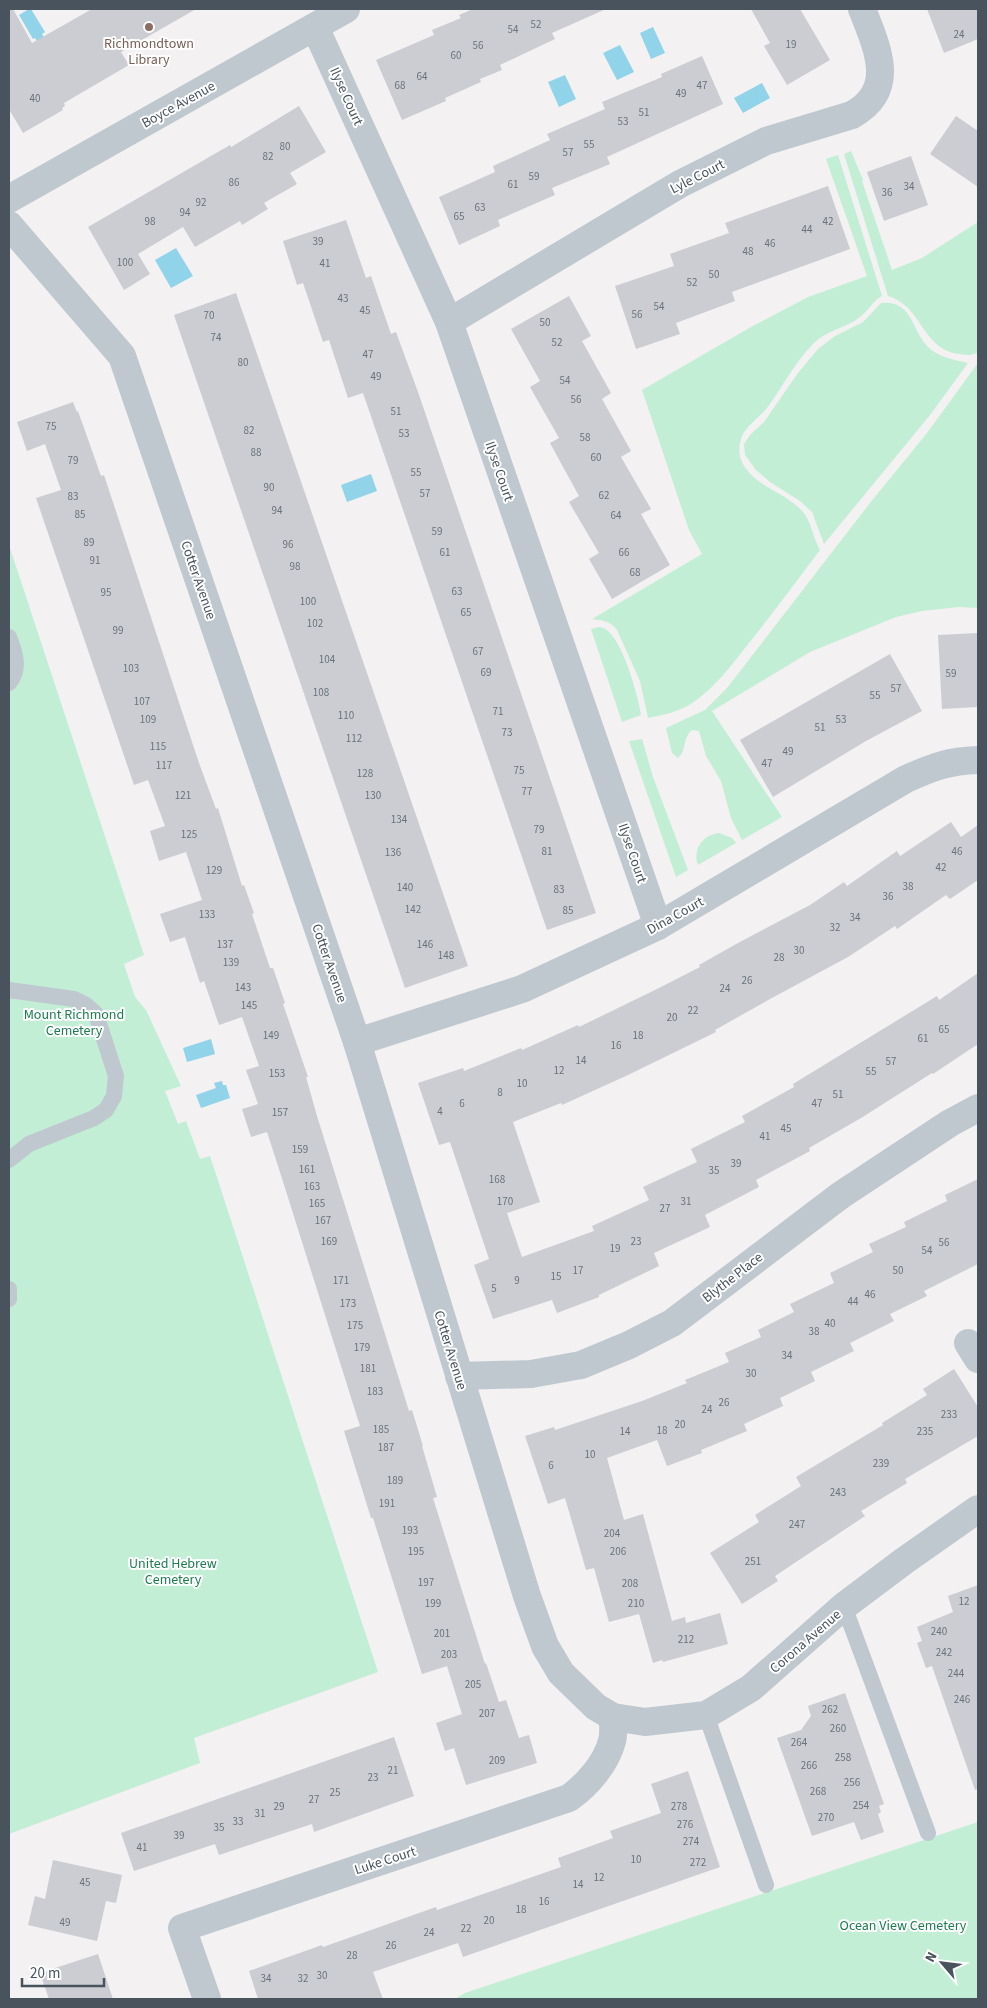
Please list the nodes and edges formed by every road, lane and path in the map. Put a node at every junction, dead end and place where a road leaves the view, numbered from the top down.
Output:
1 (346, 9) edge
2 (862, 9) edge
3 (315, 27) junction
4 (9, 199) edge
5 (9, 225) edge
6 (449, 322) junction
7 (9, 637) edge
8 (9, 683) edge
9 (978, 760) edge
10 (658, 926) junction
11 (9, 990) edge
12 (357, 1042) junction
13 (978, 1108) edge
14 (9, 1160) edge
15 (9, 1289) edge
16 (9, 1300) edge
17 (459, 1376) junction
18 (978, 1509) edge
19 (844, 1606) junction
20 (706, 1715) junction
21 (613, 1718) junction
22 (928, 1833) dead end
23 (766, 1885) dead end
24 (207, 1999) edge

1 - 3 street, Boyce Avenue
2 - 6 street, Lyle Court
3 - 4 street, Boyce Avenue
3 - 6 street, Ilyse Court
5 - 12 street, Cotter Avenue
6 - 10 street, Ilyse Court
7 - 8 lane
9 - 10 street, Dina Court
10 - 12 street, Dina Court
11 - 14 lane
12 - 17 street, Cotter Avenue
13 - 17 street, Blythe Place
15 - 16 lane
17 - 21 street, Cotter Avenue
18 - 19 street, Corona Avenue
19 - 20 street, Corona Avenue
19 - 22 lane
20 - 21 street, Corona Avenue
20 - 23 lane
21 - 24 street, Luke Court

